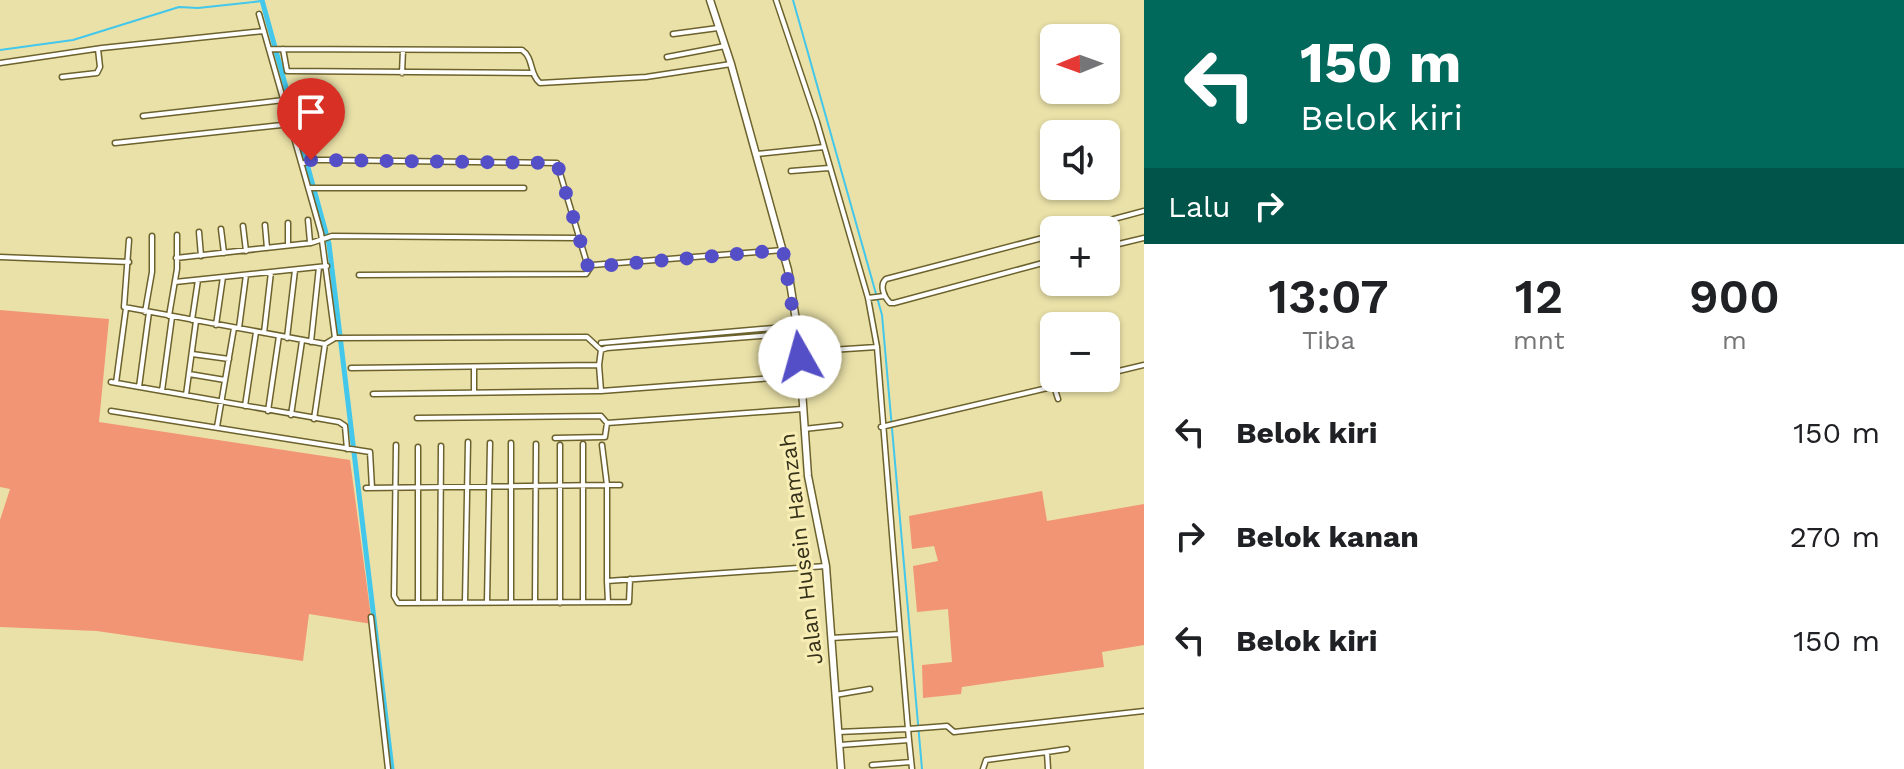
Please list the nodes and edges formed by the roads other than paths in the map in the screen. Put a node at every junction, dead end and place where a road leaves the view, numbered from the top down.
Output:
1 (710, 0) edge
2 (776, 0) edge
3 (259, 14) dead end
4 (719, 28) junction
5 (264, 31) junction
6 (673, 34) dead end
7 (725, 46) junction
8 (98, 49) junction
9 (271, 49) junction
10 (282, 49) junction
11 (403, 50) junction
12 (667, 57) dead end
13 (0, 63) edge
14 (731, 64) junction
15 (402, 73) junction
16 (532, 73) junction
17 (62, 77) dead end
18 (284, 100) junction
19 (143, 116) dead end
20 (291, 124) junction
21 (115, 143) dead end
22 (824, 147) junction
23 (757, 154) junction
24 (302, 164) junction
25 (829, 168) junction
26 (791, 171) dead end
27 (309, 188) junction
28 (524, 188) dead end
29 (1144, 211) edge
30 (1120, 217) edge
31 (308, 220) dead end
32 (288, 223) dead end
33 (265, 225) dead end
34 (243, 226) dead end
35 (221, 229) dead end
36 (199, 232) dead end
37 (177, 235) dead end
38 (152, 236) dead end
39 (579, 238) junction
40 (1144, 238) edge
41 (323, 239) junction
42 (1040, 239) edge
43 (129, 240) dead end
44 (311, 243) junction
45 (1120, 244) edge
46 (288, 246) junction
47 (267, 248) junction
48 (783, 250) junction
49 (246, 251) junction
50 (224, 253) junction
51 (201, 256) junction
52 (0, 257) edge
53 (176, 258) junction
54 (130, 262) junction
55 (1040, 264) edge
56 (327, 266) junction
57 (319, 267) junction
58 (588, 267) junction
59 (295, 270) junction
60 (271, 272) junction
61 (246, 275) junction
62 (359, 275) dead end
63 (223, 277) junction
64 (198, 280) junction
65 (175, 282) junction
66 (883, 296) junction
67 (870, 298) junction
68 (126, 308) junction
69 (147, 312) junction
70 (171, 316) junction
71 (194, 320) junction
72 (216, 325) junction
73 (236, 328) junction
74 (798, 330) junction
75 (740, 331) junction
76 (256, 332) junction
77 (264, 333) junction
78 (279, 336) junction
79 (287, 338) junction
80 (335, 338) junction
81 (740, 338) junction
82 (302, 341) junction
83 (311, 342) junction
84 (601, 343) dead end
85 (325, 344) junction
86 (616, 344) junction
87 (877, 347) junction
88 (601, 350) junction
89 (800, 352) junction
90 (192, 354) junction
91 (229, 359) junction
92 (599, 365) junction
93 (1144, 365) edge
94 (474, 366) junction
95 (351, 368) dead end
96 (1120, 371) edge
97 (189, 374) junction
98 (802, 376) junction
99 (225, 380) junction
100 (139, 387) junction
101 (1040, 389) edge
102 (162, 391) junction
103 (601, 391) junction
104 (474, 392) junction
105 (1056, 392) edge
106 (373, 394) dead end
107 (186, 395) junction
108 (1058, 399) dead end
109 (222, 402) junction
110 (245, 406) junction
111 (803, 409) junction
112 (111, 411) dead end
113 (268, 411) junction
114 (291, 415) junction
115 (417, 418) dead end
116 (314, 419) junction
117 (607, 423) junction
118 (840, 425) dead end
119 (883, 426) junction
120 (217, 427) junction
121 (804, 429) junction
122 (555, 438) dead end
123 (468, 442) dead end
124 (490, 443) dead end
125 (511, 443) dead end
126 (536, 444) dead end
127 (583, 444) dead end
128 (396, 445) dead end
129 (560, 445) dead end
130 (602, 445) dead end
131 (441, 446) dead end
132 (418, 447) dead end
133 (349, 449) junction
134 (583, 484) junction
135 (536, 485) junction
136 (560, 485) junction
137 (607, 485) junction
138 (620, 485) dead end
139 (489, 486) junction
140 (513, 486) junction
141 (420, 487) junction
142 (442, 487) junction
143 (466, 487) junction
144 (395, 488) junction
145 (826, 566) junction
146 (630, 579) junction
147 (607, 581) junction
148 (465, 602) junction
149 (487, 602) junction
150 (511, 602) junction
151 (535, 602) junction
152 (583, 602) junction
153 (608, 602) junction
154 (418, 603) junction
155 (440, 603) junction
156 (560, 603) junction
157 (371, 617) dead end
158 (900, 634) junction
159 (831, 638) junction
160 (870, 689) dead end
161 (835, 695) junction
162 (1144, 711) edge
163 (909, 729) junction
164 (897, 730) junction
165 (838, 732) junction
166 (897, 740) junction
167 (909, 740) junction
168 (839, 745) junction
169 (1067, 749) dead end
170 (1047, 752) junction
171 (911, 762) junction
172 (872, 765) dead end
173 (388, 769) edge
174 (841, 769) edge
175 (912, 769) edge
176 (983, 769) edge
177 (1048, 769) edge

1 - 4 street, Jalan Husein Hamzah
2 - 22 street
3 - 5 street
4 - 6 street
4 - 7 street, Jalan Husein Hamzah
5 - 8 street
5 - 9 street
7 - 12 street
7 - 14 street, Jalan Husein Hamzah
8 - 13 street
8 - 17 street
9 - 10 street
9 - 18 street
10 - 11 street
10 - 15 street
11 - 15 street
11 - 16 street
14 - 16 street
14 - 23 street, Jalan Husein Hamzah
15 - 16 street
18 - 19 street
18 - 20 street
20 - 21 street
20 - 24 street
22 - 23 street
22 - 25 street
23 - 48 street, Jalan Husein Hamzah
24 - 27 street
24 - 39 street
25 - 26 street
25 - 67 street
27 - 28 street
27 - 41 street
29 - 30 street
31 - 44 street
32 - 46 street
33 - 47 street
34 - 49 street
35 - 50 street
36 - 51 street
37 - 53 street
38 - 69 street
39 - 41 street
39 - 58 street
40 - 45 street
41 - 44 street
41 - 56 street
42 - 66 street
43 - 54 street
44 - 46 street
46 - 47 street
47 - 49 street
48 - 58 street
48 - 74 street, Jalan Husein Hamzah
49 - 50 street
50 - 51 street
51 - 53 street
52 - 54 street
53 - 65 street
54 - 68 street
55 - 66 street
56 - 57 street
56 - 80 street
57 - 59 street
57 - 83 street
58 - 62 street
59 - 60 street
59 - 79 street
60 - 61 street
60 - 77 street
61 - 63 street
61 - 73 street
63 - 64 street
63 - 72 street
64 - 65 street
64 - 71 street
65 - 70 street
66 - 67 street
67 - 87 street
68 - 69 street
68 - 100 street
69 - 70 street
69 - 100 street
70 - 71 street
70 - 102 street
71 - 72 street
71 - 90 street
72 - 73 street
73 - 76 street
73 - 91 street
74 - 75 street
74 - 81 street
74 - 89 street, Jalan Husein Hamzah
75 - 81 street
75 - 86 street
76 - 77 street
76 - 110 street
77 - 78 street
78 - 79 street
78 - 113 street
79 - 82 street
80 - 85 street
80 - 88 street
81 - 86 street
82 - 83 street
82 - 114 street
83 - 85 street
84 - 86 street
85 - 116 street
86 - 88 street
87 - 89 street
87 - 119 street
88 - 92 street
89 - 98 street, Jalan Husein Hamzah
90 - 91 street
90 - 97 street
91 - 99 street
92 - 94 street
92 - 103 street
93 - 96 street
94 - 95 street
94 - 104 street
97 - 99 street
97 - 107 street
98 - 103 street
98 - 111 street, Jalan Husein Hamzah
99 - 109 street
100 - 102 street
101 - 119 street
102 - 107 street
103 - 104 street
104 - 106 street
105 - 108 street
107 - 109 street
109 - 110 street
109 - 120 street
110 - 113 street
111 - 117 street
111 - 121 street, Jalan Husein Hamzah
112 - 120 street
113 - 114 street
114 - 116 street
115 - 117 street
116 - 133 street
117 - 122 street
118 - 121 street
119 - 158 street
120 - 133 street
121 - 145 street, Jalan Husein Hamzah
123 - 143 street
124 - 139 street
125 - 140 street
126 - 135 street
127 - 134 street
128 - 144 street
129 - 136 street
130 - 137 street
131 - 142 street
132 - 141 street
133 - 144 street
134 - 136 street
134 - 137 street
134 - 152 street
135 - 136 street
135 - 140 street
135 - 151 street
136 - 156 street
137 - 138 street
137 - 147 street
139 - 140 street
139 - 143 street
139 - 149 street
140 - 150 street
141 - 142 street
141 - 144 street
141 - 154 street
142 - 143 street
142 - 155 street
143 - 148 street
144 - 154 street
145 - 146 street
145 - 159 street, Jalan Husein Hamzah
146 - 147 street
146 - 153 street
147 - 153 street
148 - 149 street
148 - 155 street
149 - 150 street
150 - 151 street
151 - 156 street
152 - 153 street
152 - 156 street
154 - 155 street
157 - 173 street
158 - 159 street
158 - 163 street
159 - 161 street, Jalan Husein Hamzah
160 - 161 street
161 - 165 street, Jalan Husein Hamzah
162 - 163 street
163 - 164 street
163 - 167 street
164 - 165 street
164 - 166 street
165 - 168 street, Jalan Husein Hamzah
166 - 167 street
166 - 168 street
167 - 171 street
168 - 174 street, Jalan Husein Hamzah
169 - 170 street
170 - 176 street
170 - 177 street
171 - 172 street
171 - 175 street

